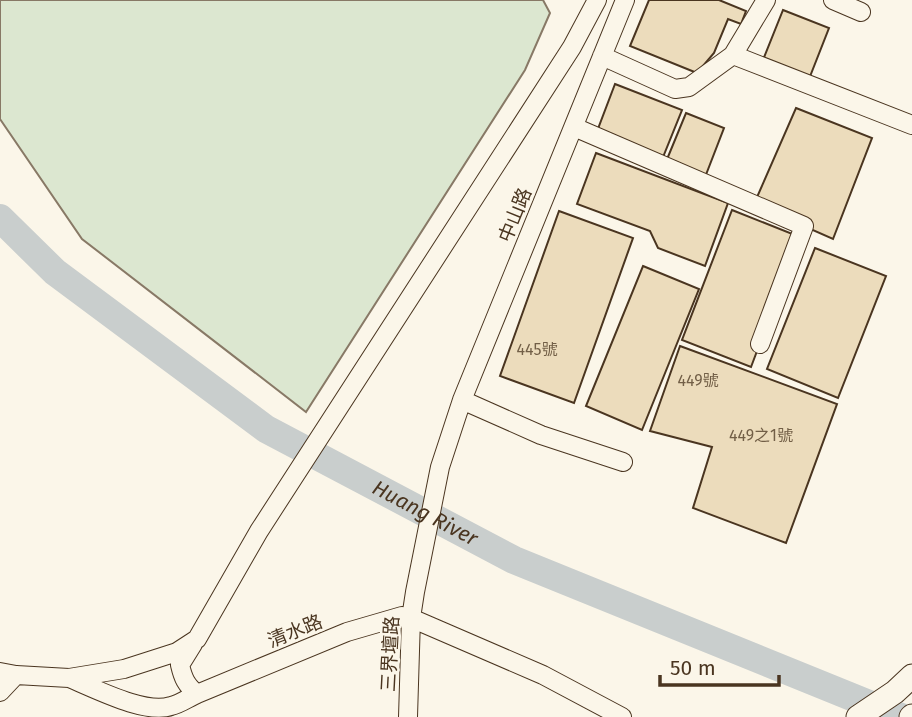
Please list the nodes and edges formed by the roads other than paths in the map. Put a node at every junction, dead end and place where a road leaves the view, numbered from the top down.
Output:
1 (597, 0) edge
2 (625, 0) edge
3 (766, 0) edge
4 (833, 0) edge
5 (861, 12) dead end
6 (733, 55) junction
7 (602, 56) junction
8 (912, 125) edge
9 (573, 127) junction
10 (760, 344) dead end
11 (462, 400) junction
12 (446, 447) joint
13 (623, 461) dead end
14 (411, 618) junction
15 (197, 639) junction
16 (912, 676) edge
17 (5, 677) edge
18 (69, 678) junction
19 (0, 692) edge
20 (197, 694) junction
21 (408, 717) edge
22 (622, 717) edge
23 (858, 717) edge

1 - 15 street
2 - 7 street, 中山路
3 - 6 street
4 - 5 street
6 - 7 street
6 - 8 street
7 - 9 street, 中山路
9 - 10 street
9 - 11 street, 中山路
11 - 12 street, 中山路
11 - 13 street
12 - 14 street, 三界壇路
14 - 20 street, 清水路
14 - 21 street, 三界壇路
14 - 22 street
15 - 18 street, 清水路
15 - 20 street
16 - 23 main road
17 - 18 street, 清水路
17 - 19 street
18 - 20 street, 清水路

